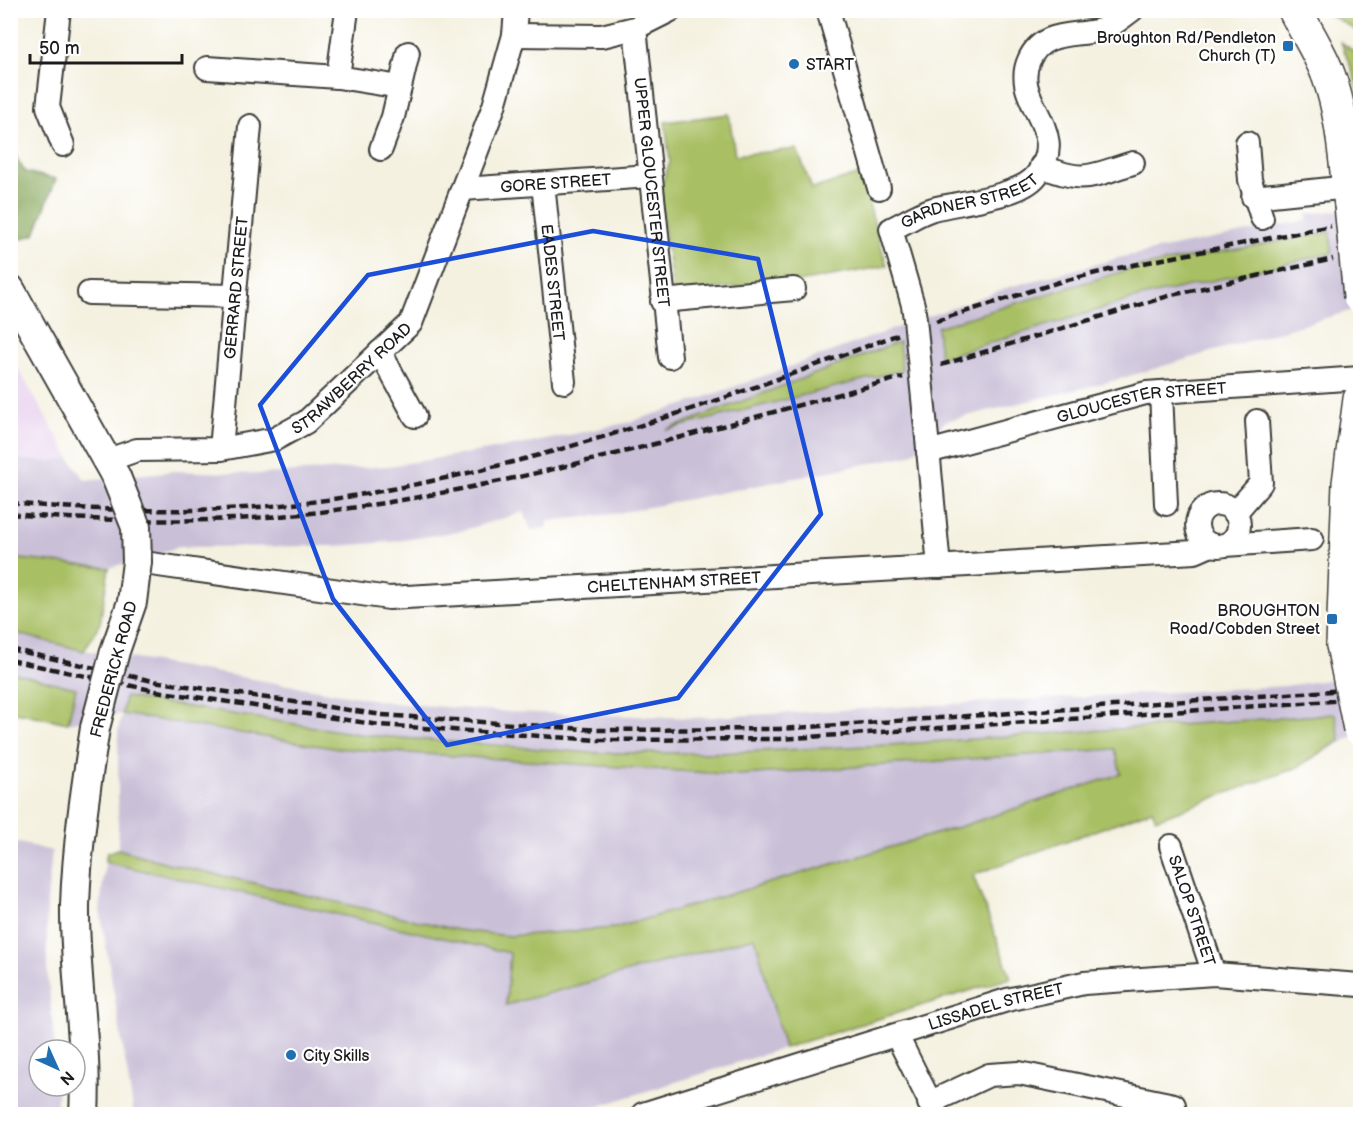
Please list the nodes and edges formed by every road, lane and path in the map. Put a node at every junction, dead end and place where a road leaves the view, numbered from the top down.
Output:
1 (60, 10) edge
2 (347, 10) edge
3 (671, 10) edge
4 (828, 10) edge
5 (1132, 10) edge
6 (1295, 10) edge
7 (513, 11) edge
8 (635, 28) junction
9 (514, 35) junction
10 (408, 53) dead end
11 (207, 68) dead end
12 (338, 77) junction
13 (400, 87) junction
14 (250, 126) dead end
15 (1247, 143) dead end
16 (63, 145) dead end
17 (381, 149) dead end
18 (1133, 163) dead end
19 (1041, 166) junction
20 (650, 176) junction
21 (543, 184) junction
22 (879, 188) dead end
23 (463, 189) junction
24 (1253, 196) junction
25 (1353, 215) edge
26 (1262, 218) dead end
27 (794, 289) dead end
28 (10, 290) edge
29 (89, 292) dead end
30 (235, 296) junction
31 (1360, 297) edge
32 (662, 301) junction
33 (380, 352) junction
34 (670, 357) dead end
35 (1360, 378) edge
36 (564, 382) dead end
37 (1161, 392) junction
38 (1360, 399) edge
39 (415, 416) dead end
40 (1257, 421) dead end
41 (927, 445) junction
42 (220, 449) junction
43 (112, 468) junction
44 (1355, 484) edge
45 (1166, 504) dead end
46 (1235, 513) junction
47 (1312, 539) dead end
48 (1218, 545) junction
49 (151, 564) junction
50 (939, 567) junction
51 (1360, 729) edge
52 (1171, 846) dead end
53 (1214, 974) junction
54 (1360, 985) edge
55 (897, 1036) junction
56 (1174, 1105) dead end
57 (932, 1109) edge
58 (84, 1114) edge
59 (643, 1114) edge

1 - 16 street
2 - 12 street
3 - 8 street
4 - 22 street
5 - 19 street, GARDNER STREET
6 - 25 highway
7 - 9 street, STRAWBERRY ROAD
8 - 9 street
8 - 20 street, UPPER GLOUCESTER STREET
9 - 23 street, STRAWBERRY ROAD
10 - 13 street
11 - 12 street
12 - 13 street
13 - 17 street
14 - 30 street, GERRARD STREET
15 - 24 street
18 - 19 street
19 - 41 street, GARDNER STREET, bridge
20 - 21 street, GORE STREET
20 - 32 street, UPPER GLOUCESTER STREET
21 - 23 street, GORE STREET
21 - 36 street, EADES STREET
23 - 33 street, STRAWBERRY ROAD
24 - 25 street
24 - 26 street
25 - 31 highway, bridge
27 - 32 street
28 - 43 main road, FREDERICK ROAD
29 - 30 street
30 - 42 street, GERRARD STREET
32 - 34 street, UPPER GLOUCESTER STREET
33 - 39 street
33 - 42 street, STRAWBERRY ROAD
35 - 37 street, GLOUCESTER STREET
37 - 41 street, GLOUCESTER STREET
37 - 45 street
38 - 44 highway
40 - 46 street
41 - 50 street, GARDNER STREET
42 - 43 street, STRAWBERRY ROAD
43 - 49 main road, FREDERICK ROAD, bridge
44 - 51 highway, bridge
46 - 48 street
46 - 48 street
47 - 48 street, CHELTENHAM STREET
48 - 50 street, CHELTENHAM STREET
49 - 50 street, CHELTENHAM STREET
49 - 58 main road, FREDERICK ROAD, bridge
52 - 53 street, SALOP STREET
53 - 54 street, LISSADEL STREET
53 - 55 street, LISSADEL STREET
55 - 57 street
55 - 59 street, LISSADEL STREET
56 - 57 street

